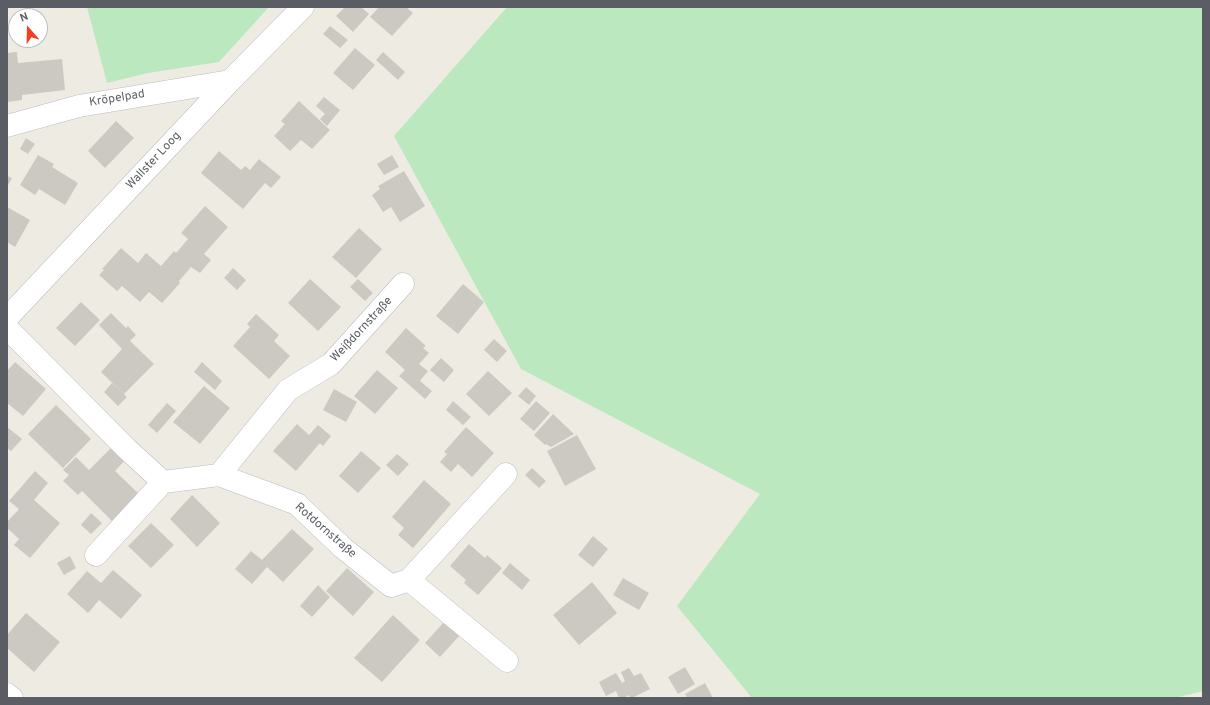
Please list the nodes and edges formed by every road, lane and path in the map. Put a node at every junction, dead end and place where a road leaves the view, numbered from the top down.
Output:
1 (303, 7) edge
2 (230, 81) junction
3 (7, 126) edge
4 (403, 284) dead end
5 (7, 318) edge
6 (7, 328) edge
7 (506, 474) dead end
8 (219, 475) junction
9 (163, 482) junction
10 (96, 555) dead end
11 (409, 580) junction
12 (506, 661) dead end
13 (7, 694) edge
14 (12, 698) edge

1 - 2 street, Wallster Loog
2 - 3 street, Kröpelpad
2 - 5 street, Wallster Loog
4 - 8 street, Weißdornstraße
6 - 9 street
7 - 11 street
8 - 9 street, Rotdornstraße
8 - 11 street, Rotdornstraße
9 - 10 street
11 - 12 street
13 - 14 street

